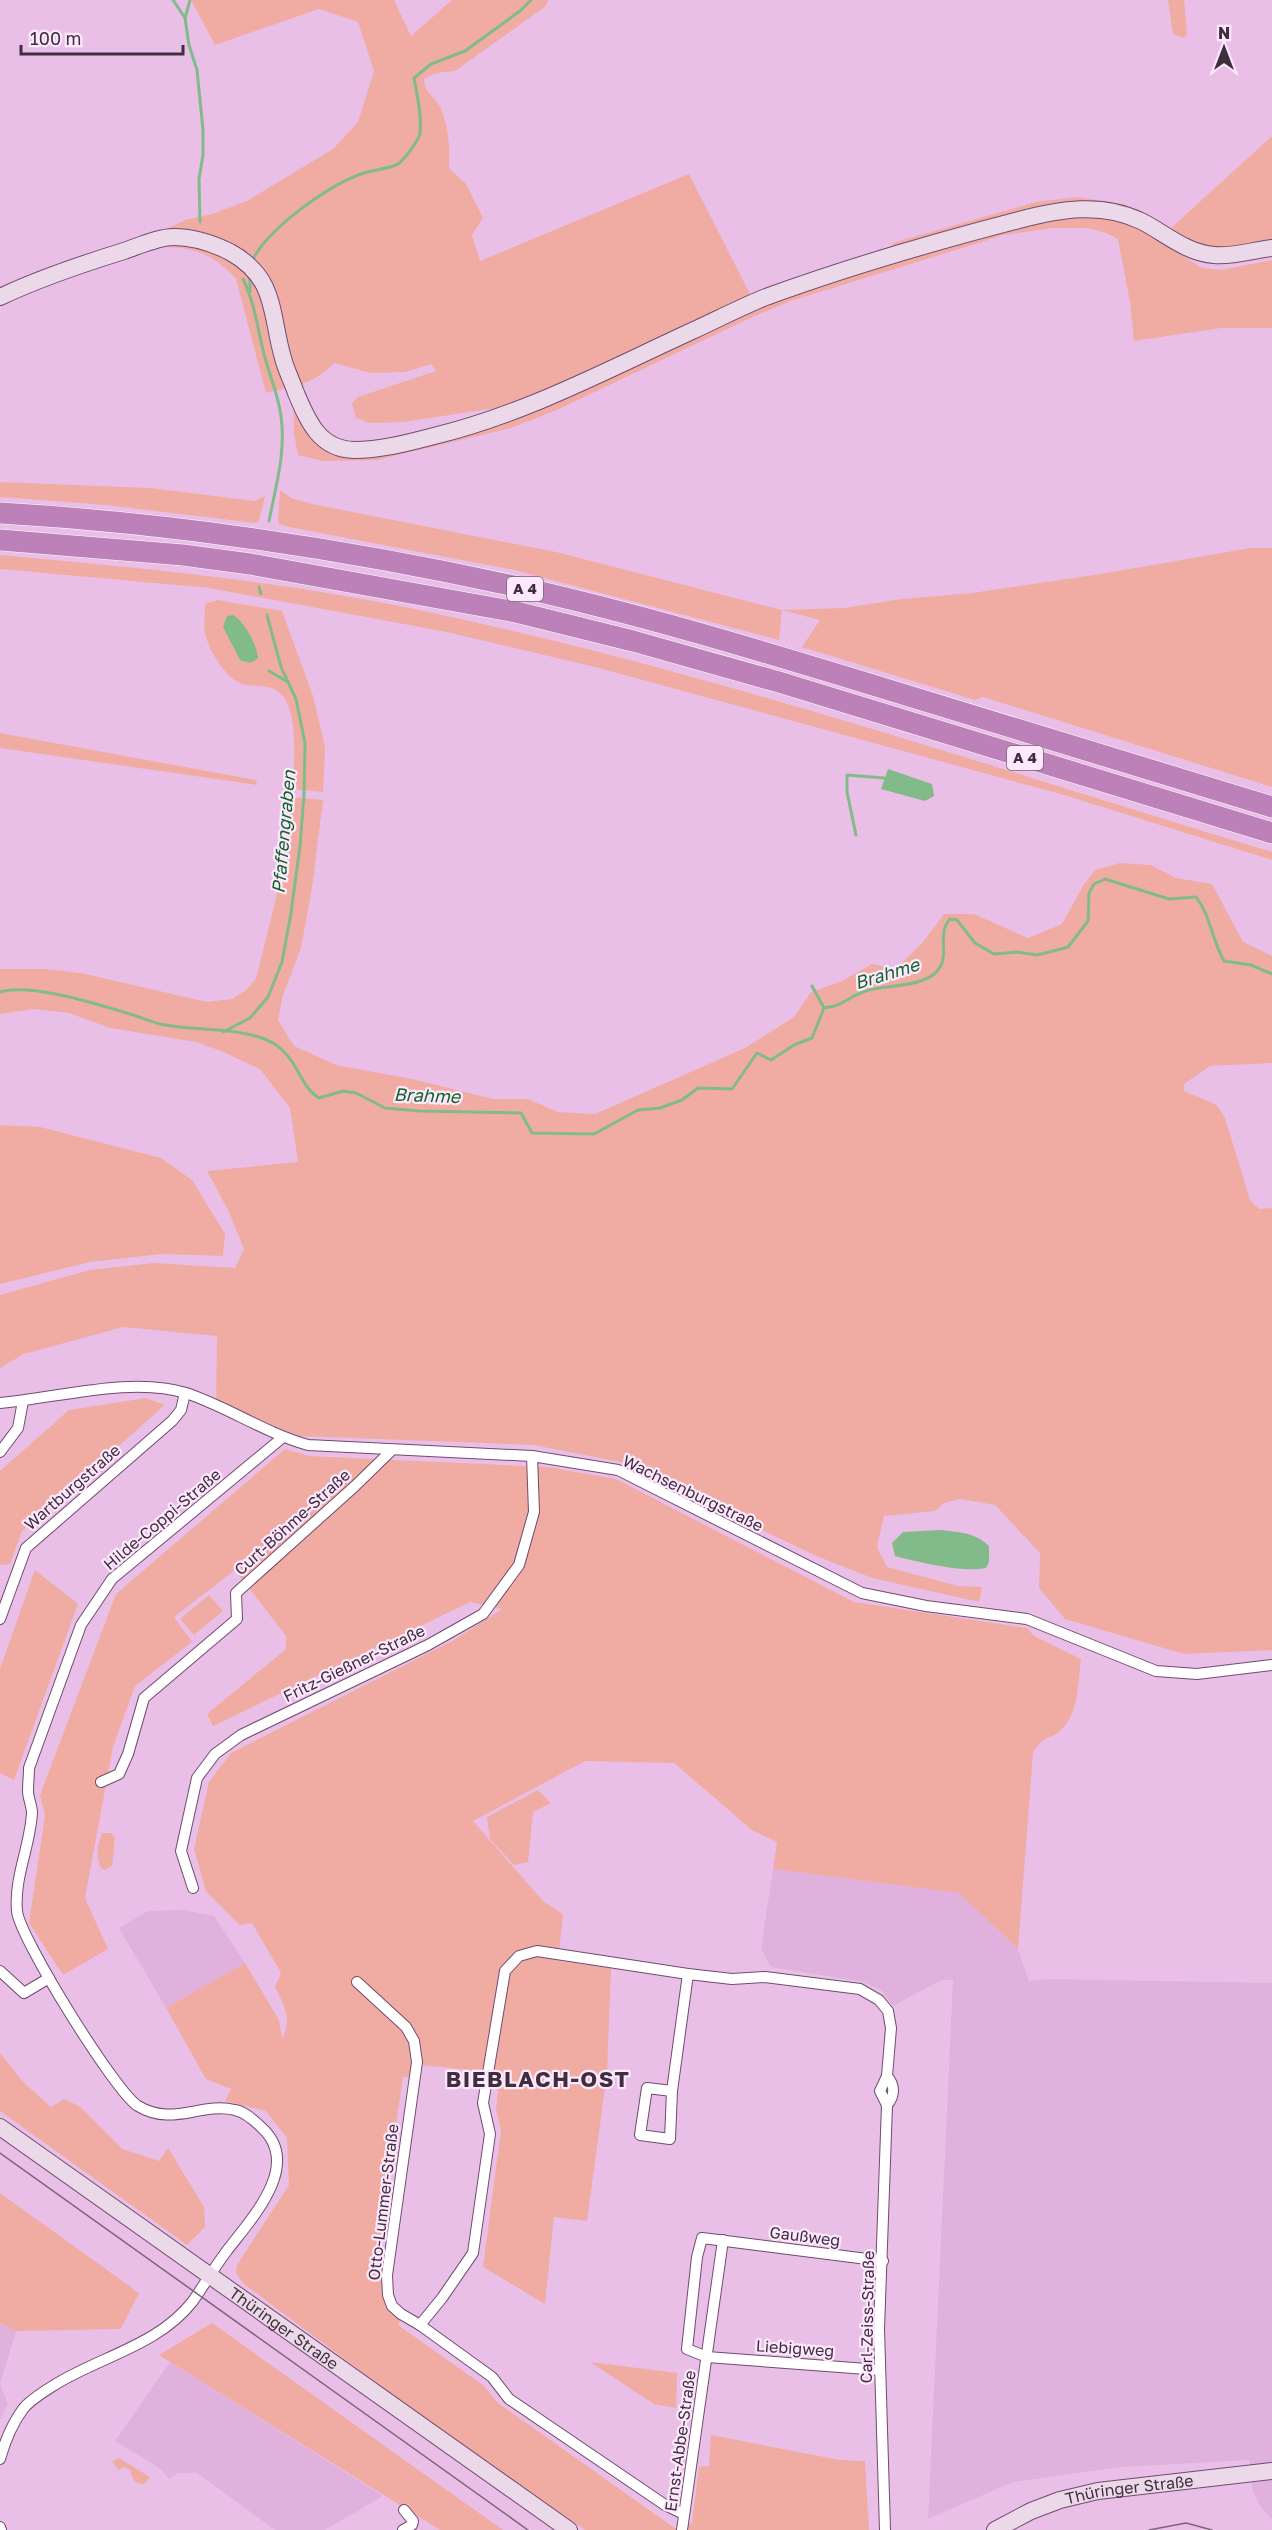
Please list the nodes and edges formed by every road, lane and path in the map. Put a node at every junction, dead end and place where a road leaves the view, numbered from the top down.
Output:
1 (1272, 248) edge
2 (0, 297) edge
3 (0, 513) edge
4 (0, 540) edge
5 (1272, 807) edge
6 (1272, 833) edge
7 (186, 1393) junction
8 (23, 1401) junction
9 (0, 1403) edge
10 (282, 1438) junction
11 (391, 1451) junction
12 (0, 1452) edge
13 (532, 1456) junction
14 (0, 1619) edge
15 (1272, 1665) edge
16 (101, 1782) dead end
17 (193, 1888) dead end
18 (0, 1971) edge
19 (688, 1974) junction
20 (49, 1978) junction
21 (357, 1982) dead end
22 (672, 2091) junction
23 (0, 2127) edge
24 (723, 2240) junction
25 (883, 2261) junction
26 (210, 2276) junction
27 (420, 2325) junction
28 (707, 2356) junction
29 (880, 2370) junction
30 (0, 2459) edge
31 (1272, 2471) edge
32 (404, 2510) dead end
33 (684, 2514) junction
34 (403, 2530) edge
35 (569, 2530) edge
36 (682, 2530) edge
37 (885, 2530) edge
38 (995, 2530) edge

1 - 2 street
3 - 5 highway, A 4
4 - 6 highway, A 4
7 - 8 street, Wachsenburgstraße
7 - 10 street, Wachsenburgstraße
7 - 14 street, Wartburgstraße
8 - 9 street, Wachsenburgstraße
8 - 12 street
10 - 11 street, Wachsenburgstraße
10 - 20 street, Hilde-Coppi-Straße
11 - 13 street, Wachsenburgstraße
11 - 16 street, Curt-Böhme-Straße
13 - 15 street, Wachsenburgstraße
13 - 17 street, Fritz-Gießner-Straße
18 - 20 street
19 - 22 street
19 - 25 street, Carl-Zeiss-Straße
19 - 27 street
20 - 26 street, Hilde-Coppi-Straße
21 - 27 street, Otto-Lummer-Straße
22 - 22 street
23 - 26 street, Thüringer Straße
24 - 25 street, Gaußweg
24 - 28 street, Ernst-Abbe-Straße
24 - 28 street, Ernst-Abbe-Straße
25 - 29 street, Carl-Zeiss-Straße
26 - 30 street, Hilde-Coppi-Straße
26 - 35 street, Thüringer Straße
27 - 33 street, Otto-Lummer-Straße
28 - 29 street, Liebigweg
28 - 33 street, Ernst-Abbe-Straße
29 - 37 street, Carl-Zeiss-Straße
31 - 38 street, Thüringer Straße
32 - 34 street
33 - 36 street, Ernst-Abbe-Straße

